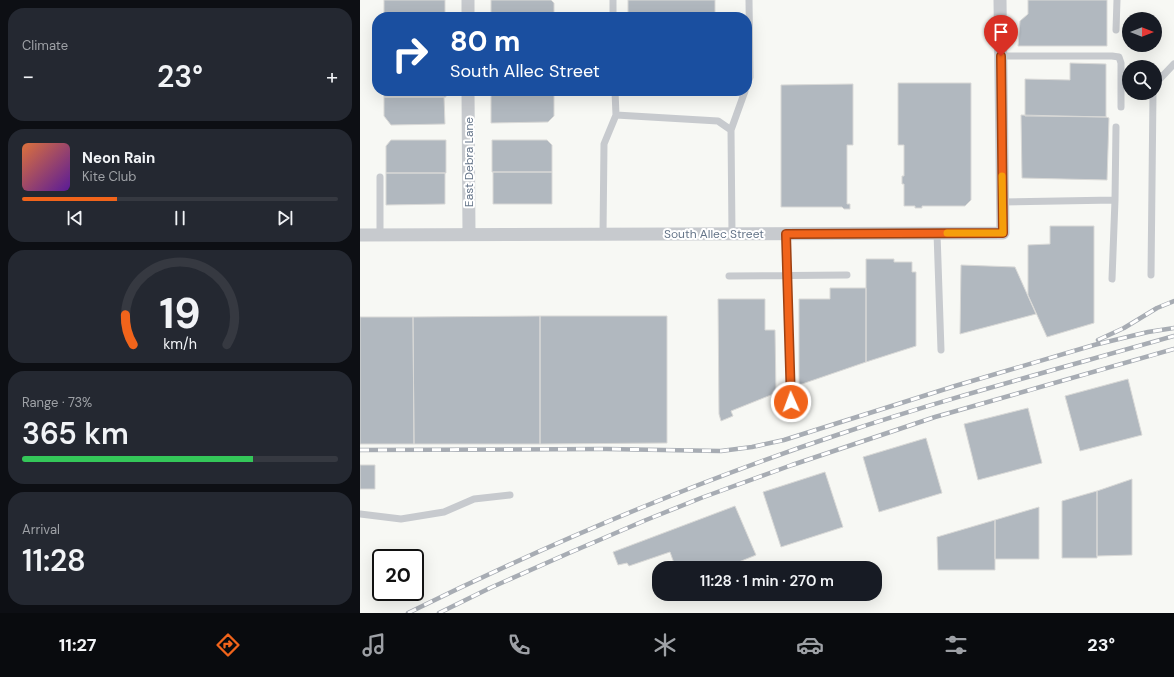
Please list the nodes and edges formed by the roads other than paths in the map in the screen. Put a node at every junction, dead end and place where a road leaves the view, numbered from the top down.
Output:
1 (468, 0) edge
2 (613, 0) edge
3 (749, 0) edge
4 (1000, 0) edge
5 (1116, 0) edge
6 (468, 12) edge
7 (613, 12) edge
8 (749, 12) edge
9 (1116, 30) dead end
10 (1001, 56) junction
11 (1174, 64) edge
12 (1162, 77) edge
13 (468, 96) edge
14 (615, 96) edge
15 (743, 96) edge
16 (1153, 100) edge
17 (1120, 107) dead end
18 (616, 115) junction
19 (1116, 127) dead end
20 (731, 130) junction
21 (380, 177) dead end
22 (1115, 200) junction
23 (1002, 202) junction
24 (469, 234) junction
25 (603, 234) junction
26 (732, 234) junction
27 (786, 234) junction
28 (937, 234) junction
29 (360, 235) edge
30 (380, 235) junction
31 (847, 275) dead end
32 (1151, 275) dead end
33 (729, 276) dead end
34 (787, 276) junction
35 (1112, 279) dead end
36 (941, 350) dead end
37 (791, 402) dead end
38 (510, 495) dead end
39 (360, 514) edge

1 - 6 street
2 - 7 lane
3 - 8 lane
4 - 10 street, South Allec Street
5 - 9 lane
10 - 17 lane
10 - 23 street, South Allec Street
11 - 12 lane
13 - 24 street, East Debra Lane
14 - 18 lane
15 - 20 lane
16 - 32 lane
18 - 20 lane
18 - 25 lane
19 - 22 lane
20 - 26 lane
21 - 30 lane
22 - 23 lane
22 - 35 lane
23 - 28 street, South Allec Street
24 - 25 street, South Allec Street
24 - 30 street, South Allec Street
25 - 26 street, South Allec Street
26 - 27 street, South Allec Street
27 - 28 street, South Allec Street
27 - 34 lane
28 - 36 lane
29 - 30 street, South Allec Street
31 - 34 lane
33 - 34 lane
34 - 37 lane
38 - 39 lane

